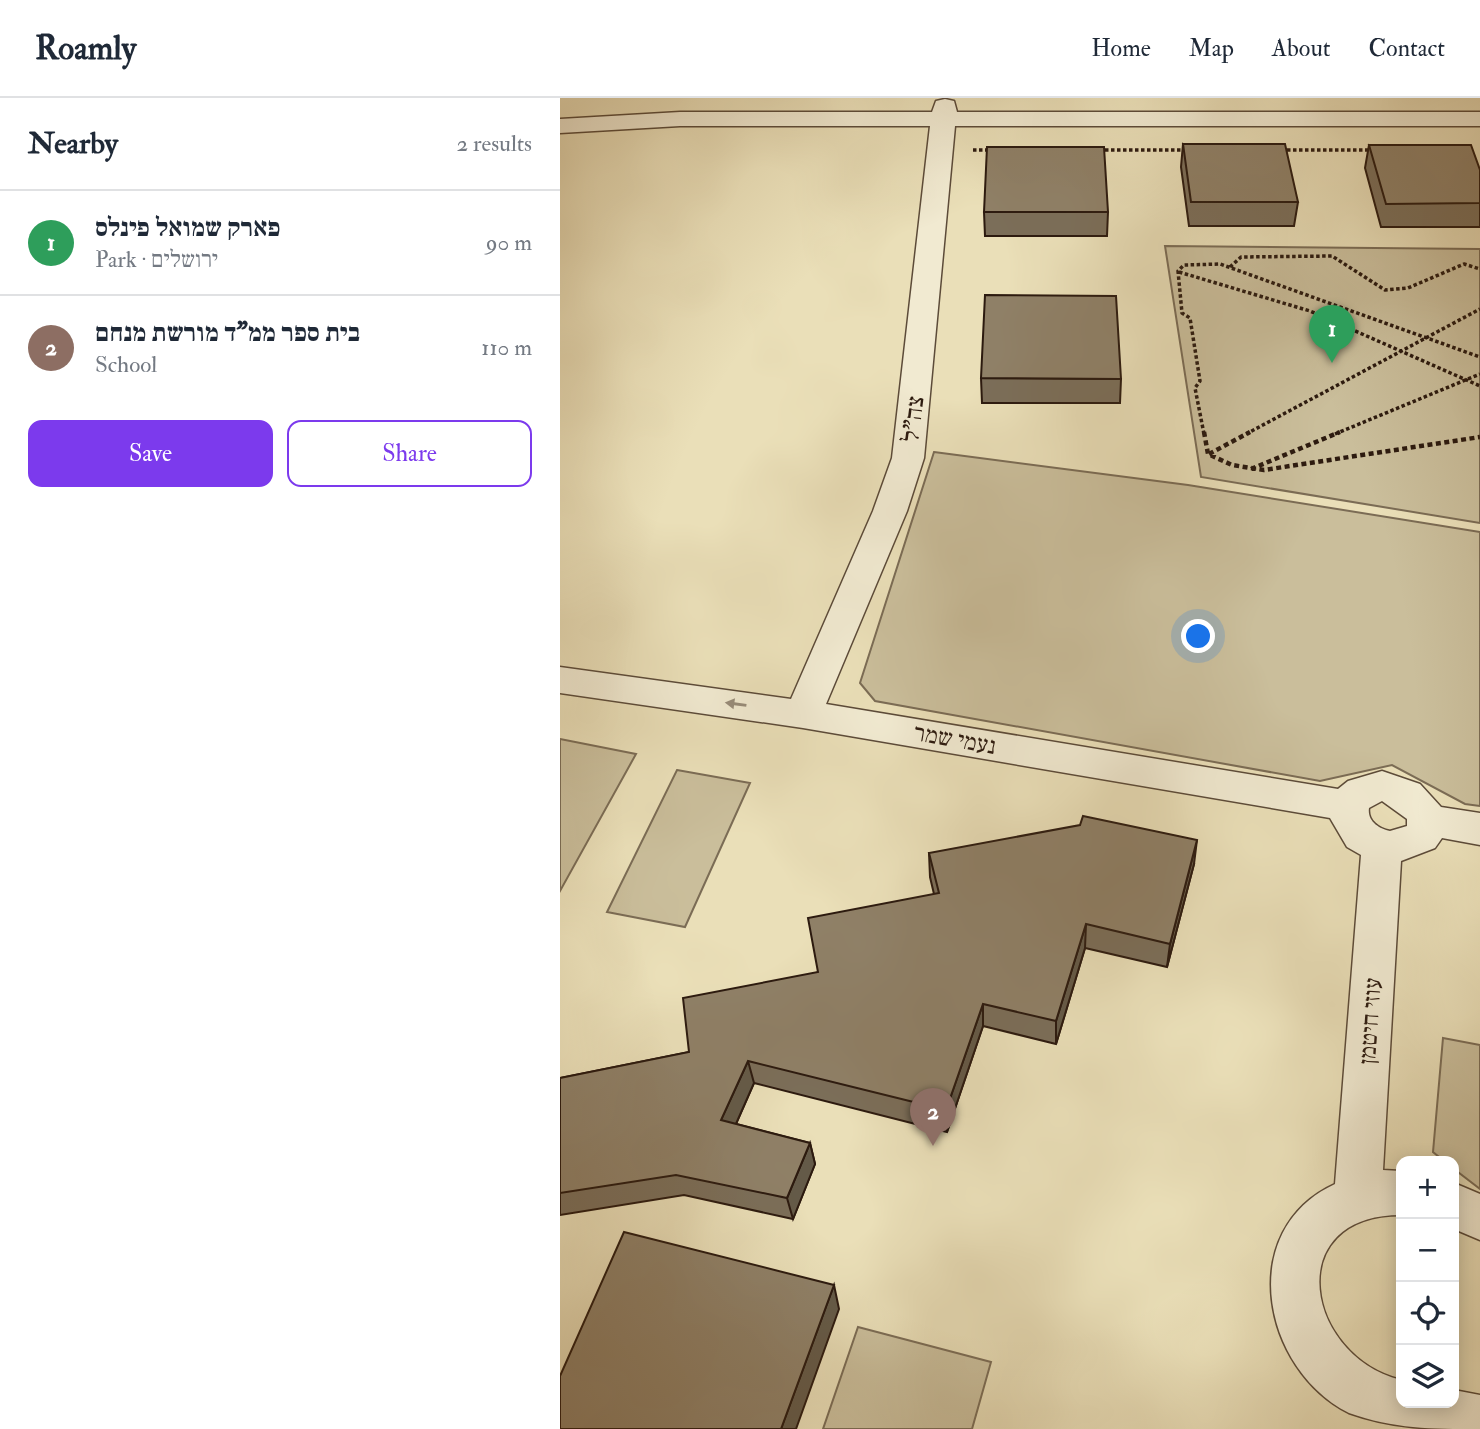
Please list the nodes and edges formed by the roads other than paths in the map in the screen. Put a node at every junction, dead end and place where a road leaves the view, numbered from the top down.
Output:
1 (1480, 107) edge
2 (560, 111) edge
3 (943, 112) junction
4 (1480, 118) edge
5 (560, 125) edge
6 (560, 680) edge
7 (803, 713) junction
8 (1348, 806) junction
9 (1427, 820) junction
10 (1480, 829) edge
11 (1382, 846) junction
12 (1380, 1195) edge
13 (1459, 1208) edge
14 (1480, 1217) edge
15 (1425, 1419) edge
16 (1480, 1421) edge

1 - 3 street
2 - 3 street
3 - 4 street
3 - 5 street
3 - 7 street, צה"ל
7 -> 6 street, נעמי שמר
7 - 8 street, נעמי שמר
8 - 9 street
8 - 11 street
9 - 10 street
9 - 11 street
11 - 12 street, עוזי חיטמן
12 - 15 street
13 - 14 street
15 - 16 street

